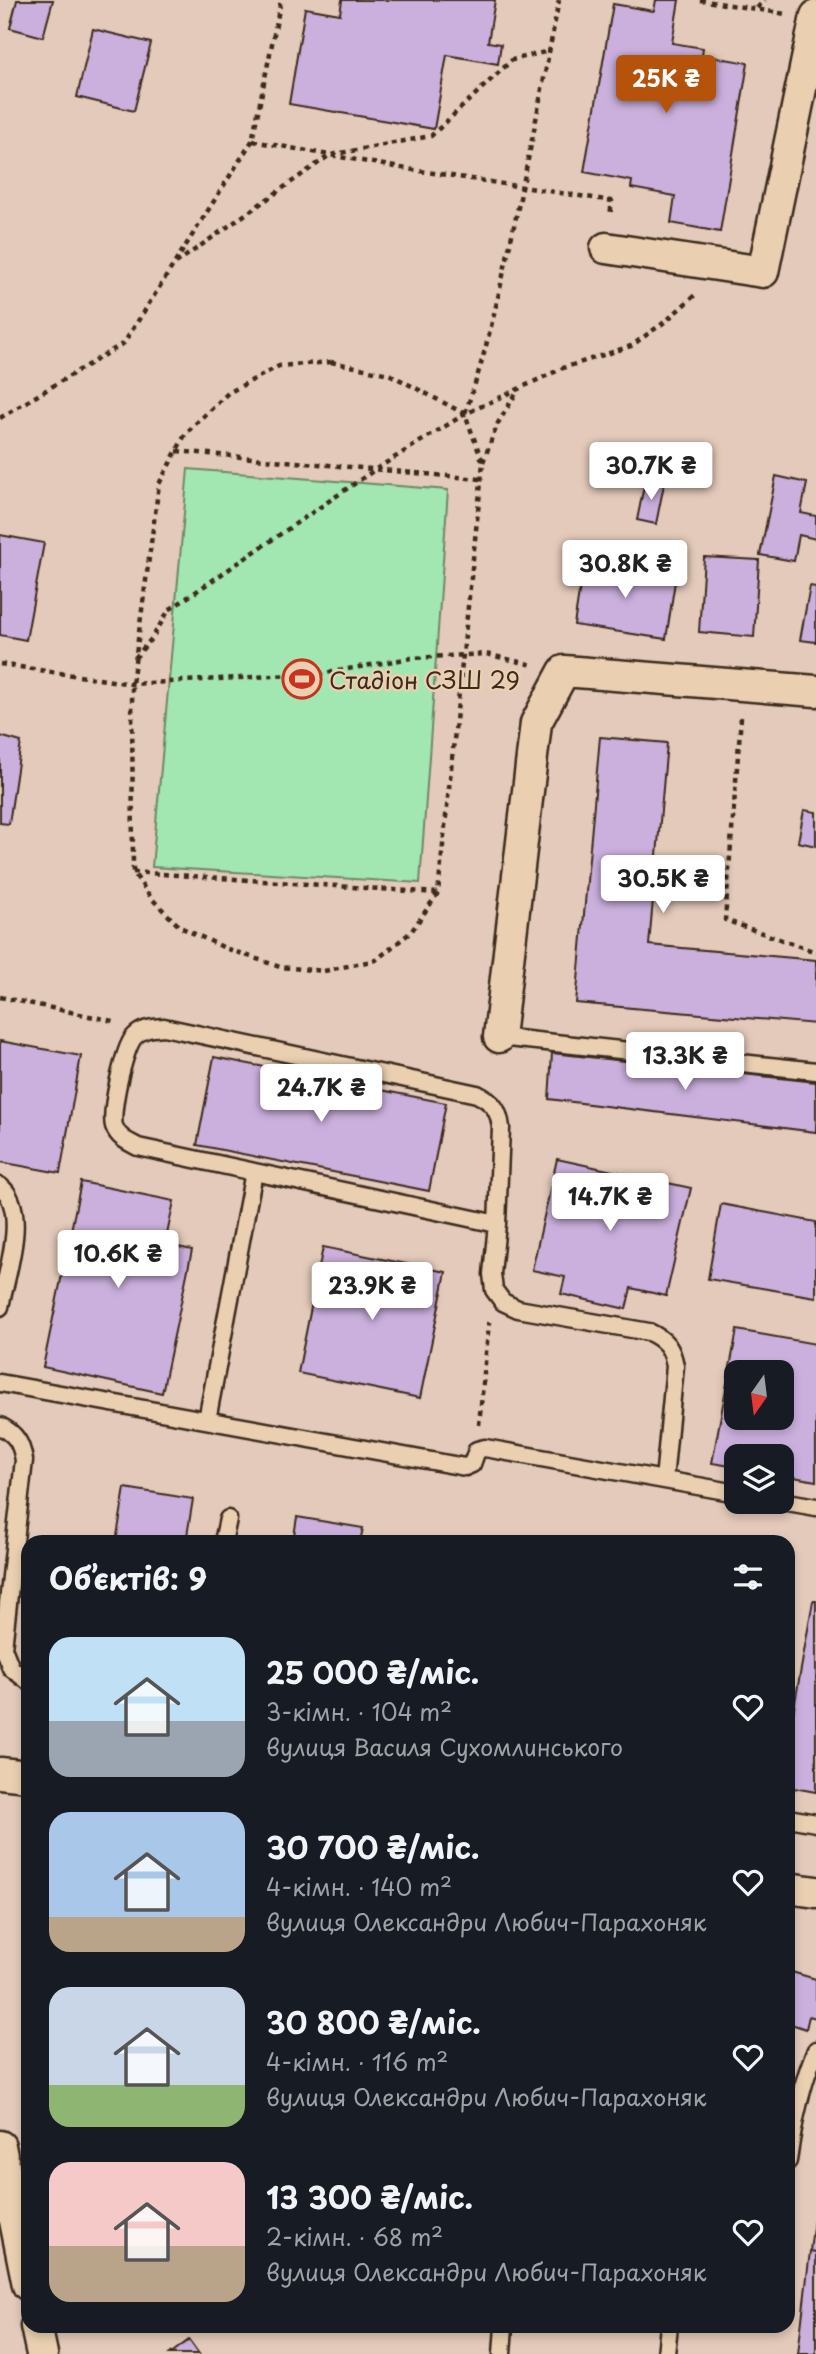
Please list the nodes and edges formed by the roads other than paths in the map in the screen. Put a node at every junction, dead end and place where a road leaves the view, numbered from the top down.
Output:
1 (810, 25) edge
2 (606, 248) road end
3 (816, 691) edge
4 (499, 1037) joint
5 (816, 1071) edge
6 (254, 1172) junction
7 (0, 1185) edge
8 (497, 1224) junction
9 (0, 1307) edge
10 (0, 1383) edge
11 (207, 1420) junction
12 (0, 1426) edge
13 (664, 1480) junction
14 (724, 1491) edge
15 (794, 1503) edge
16 (816, 1507) edge
17 (228, 1519) dead end
18 (225, 1535) edge
19 (21, 1676) edge
20 (0, 1773) edge
21 (21, 1775) edge
22 (795, 1820) edge
23 (816, 1824) edge
24 (795, 1889) edge
25 (816, 1892) edge
26 (816, 2050) edge
27 (795, 2122) edge
28 (0, 2146) edge
29 (21, 2250) edge
30 (38, 2333) edge
31 (504, 2333) edge
32 (668, 2333) edge
33 (42, 2354) edge
34 (502, 2354) edge
35 (666, 2354) edge

1 - 2 street
3 - 4 street
4 - 5 lane
6 - 8 lane
6 - 8 lane
6 - 11 lane
7 - 9 lane
8 - 13 lane
10 - 11 lane
11 - 13 lane
12 - 19 lane
13 - 14 lane
15 - 16 lane
17 - 18 lane
20 - 21 street
22 - 23 lane
24 - 25 street
26 - 27 lane
28 - 29 street
30 - 33 street
31 - 34 lane
32 - 35 lane

